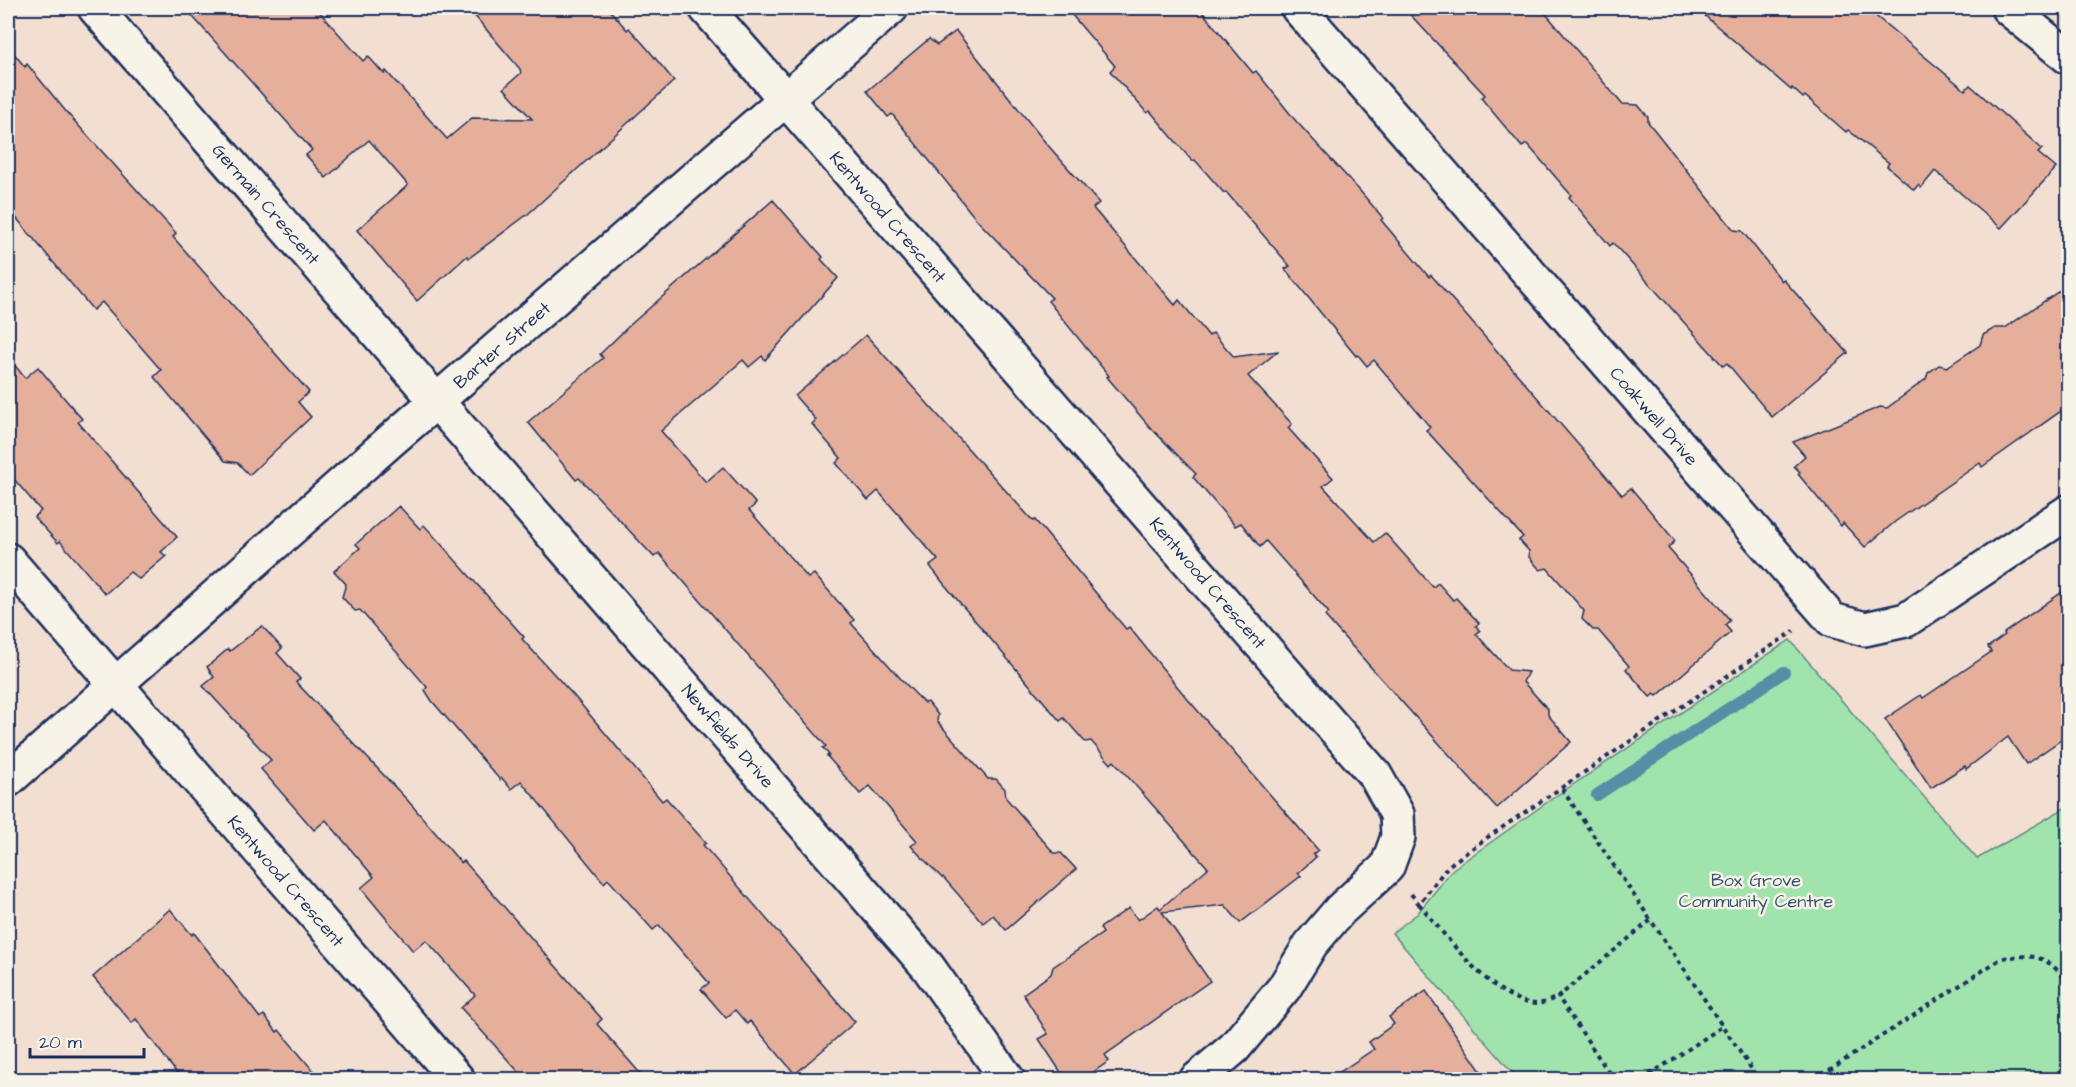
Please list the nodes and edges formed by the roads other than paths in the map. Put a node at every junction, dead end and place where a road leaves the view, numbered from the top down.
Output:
1 (95, 8) edge
2 (706, 8) edge
3 (891, 8) edge
4 (1298, 8) edge
5 (2008, 8) edge
6 (2068, 57) edge
7 (786, 99) junction
8 (437, 401) junction
9 (2068, 512) edge
10 (8, 560) edge
11 (115, 683) junction
12 (8, 780) edge
13 (458, 1080) edge
14 (1008, 1080) edge
15 (1196, 1080) edge

1 - 8 street, Germain Crescent
2 - 7 street, Kentwood Crescent
3 - 7 street, Barter Street
4 - 9 street, Coakwell Drive
5 - 6 street
7 - 8 street, Barter Street
7 - 15 street, Kentwood Crescent
8 - 11 street, Barter Street
8 - 14 street, Newfields Drive
10 - 11 street
11 - 12 street, Barter Street
11 - 13 street, Kentwood Crescent

